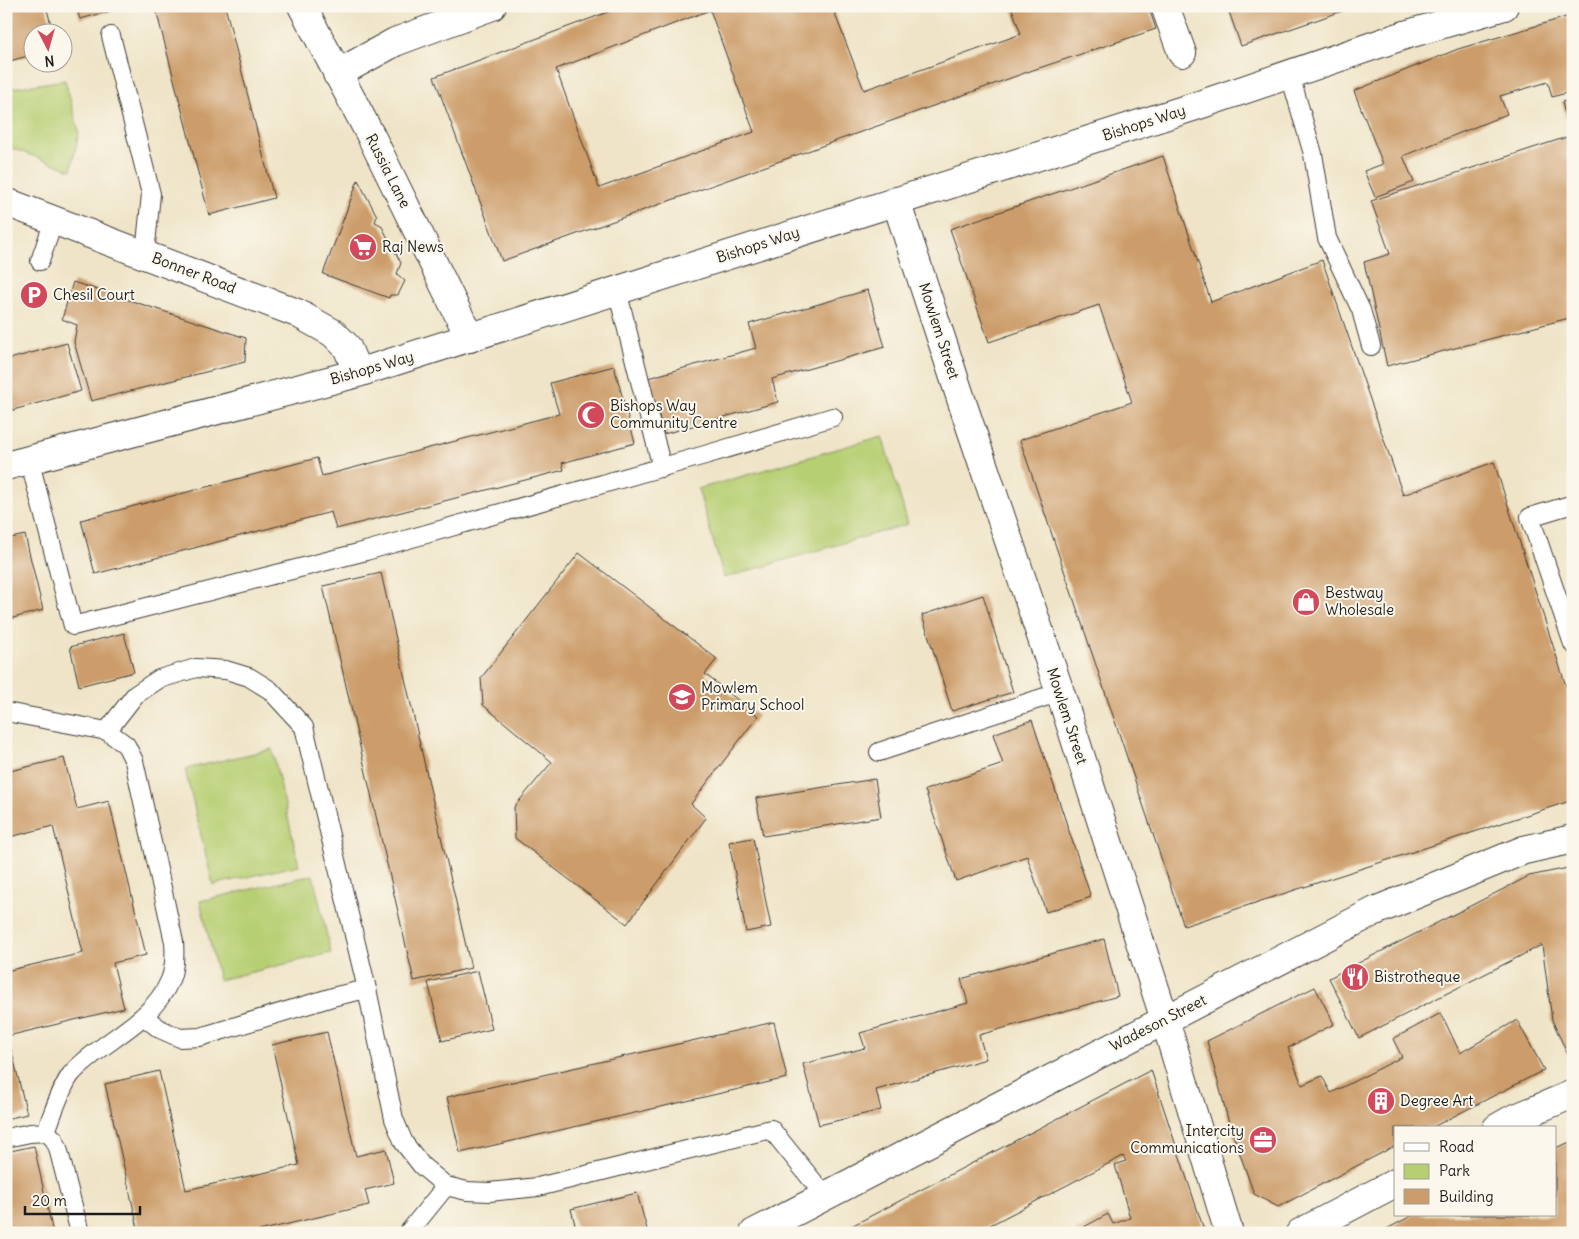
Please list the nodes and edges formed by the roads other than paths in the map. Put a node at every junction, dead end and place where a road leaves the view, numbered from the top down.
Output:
1 (302, 6) edge
2 (492, 6) edge
3 (1165, 6) edge
4 (1504, 6) edge
5 (111, 36) dead end
6 (1182, 53) dead end
7 (337, 74) junction
8 (1290, 75) junction
9 (896, 201) junction
10 (6, 202) edge
11 (54, 220) junction
12 (145, 254) junction
13 (40, 261) dead end
14 (617, 290) junction
15 (470, 338) junction
16 (1371, 346) dead end
17 (358, 373) junction
18 (834, 417) dead end
19 (18, 462) edge
20 (662, 468) junction
21 (1573, 504) edge
22 (1573, 644) edge
23 (1060, 692) junction
24 (6, 712) edge
25 (107, 730) junction
26 (879, 752) dead end
27 (1573, 839) edge
28 (367, 989) junction
29 (143, 1016) junction
30 (1165, 1020) junction
31 (1573, 1094) edge
32 (1500, 1126) edge
33 (46, 1132) junction
34 (6, 1138) edge
35 (1394, 1184) edge
36 (446, 1186) junction
37 (825, 1196) junction
38 (80, 1233) edge
39 (408, 1233) edge
40 (754, 1233) edge
41 (1229, 1233) edge
42 (1300, 1233) edge

1 - 7 street, Russia Lane
2 - 7 street
3 - 6 street
4 - 8 street, Bishops Way
5 - 12 lane
7 - 15 street, Russia Lane
8 - 9 street, Bishops Way
8 - 16 lane
9 - 14 street, Bishops Way
9 - 23 street, Mowlem Street
10 - 11 street, Bonner Road
11 - 12 street, Bonner Road
11 - 13 lane
12 - 17 street, Bonner Road
14 - 15 street, Bishops Way
14 - 20 lane
15 - 17 street, Bishops Way
17 - 19 street, Bishops Way
18 - 20 lane
19 - 20 lane
21 - 22 lane
23 - 26 lane
23 - 30 street, Mowlem Street
24 - 25 lane
25 - 28 lane
25 - 29 lane
27 - 30 street, Wadeson Street
28 - 29 lane
28 - 36 lane
29 - 33 lane
30 - 37 street, Wadeson Street
30 - 41 street, Mowlem Street
31 - 32 street
33 - 34 lane
33 - 38 lane
35 - 42 street
36 - 37 lane
36 - 39 lane
37 - 40 street, Wadeson Street

